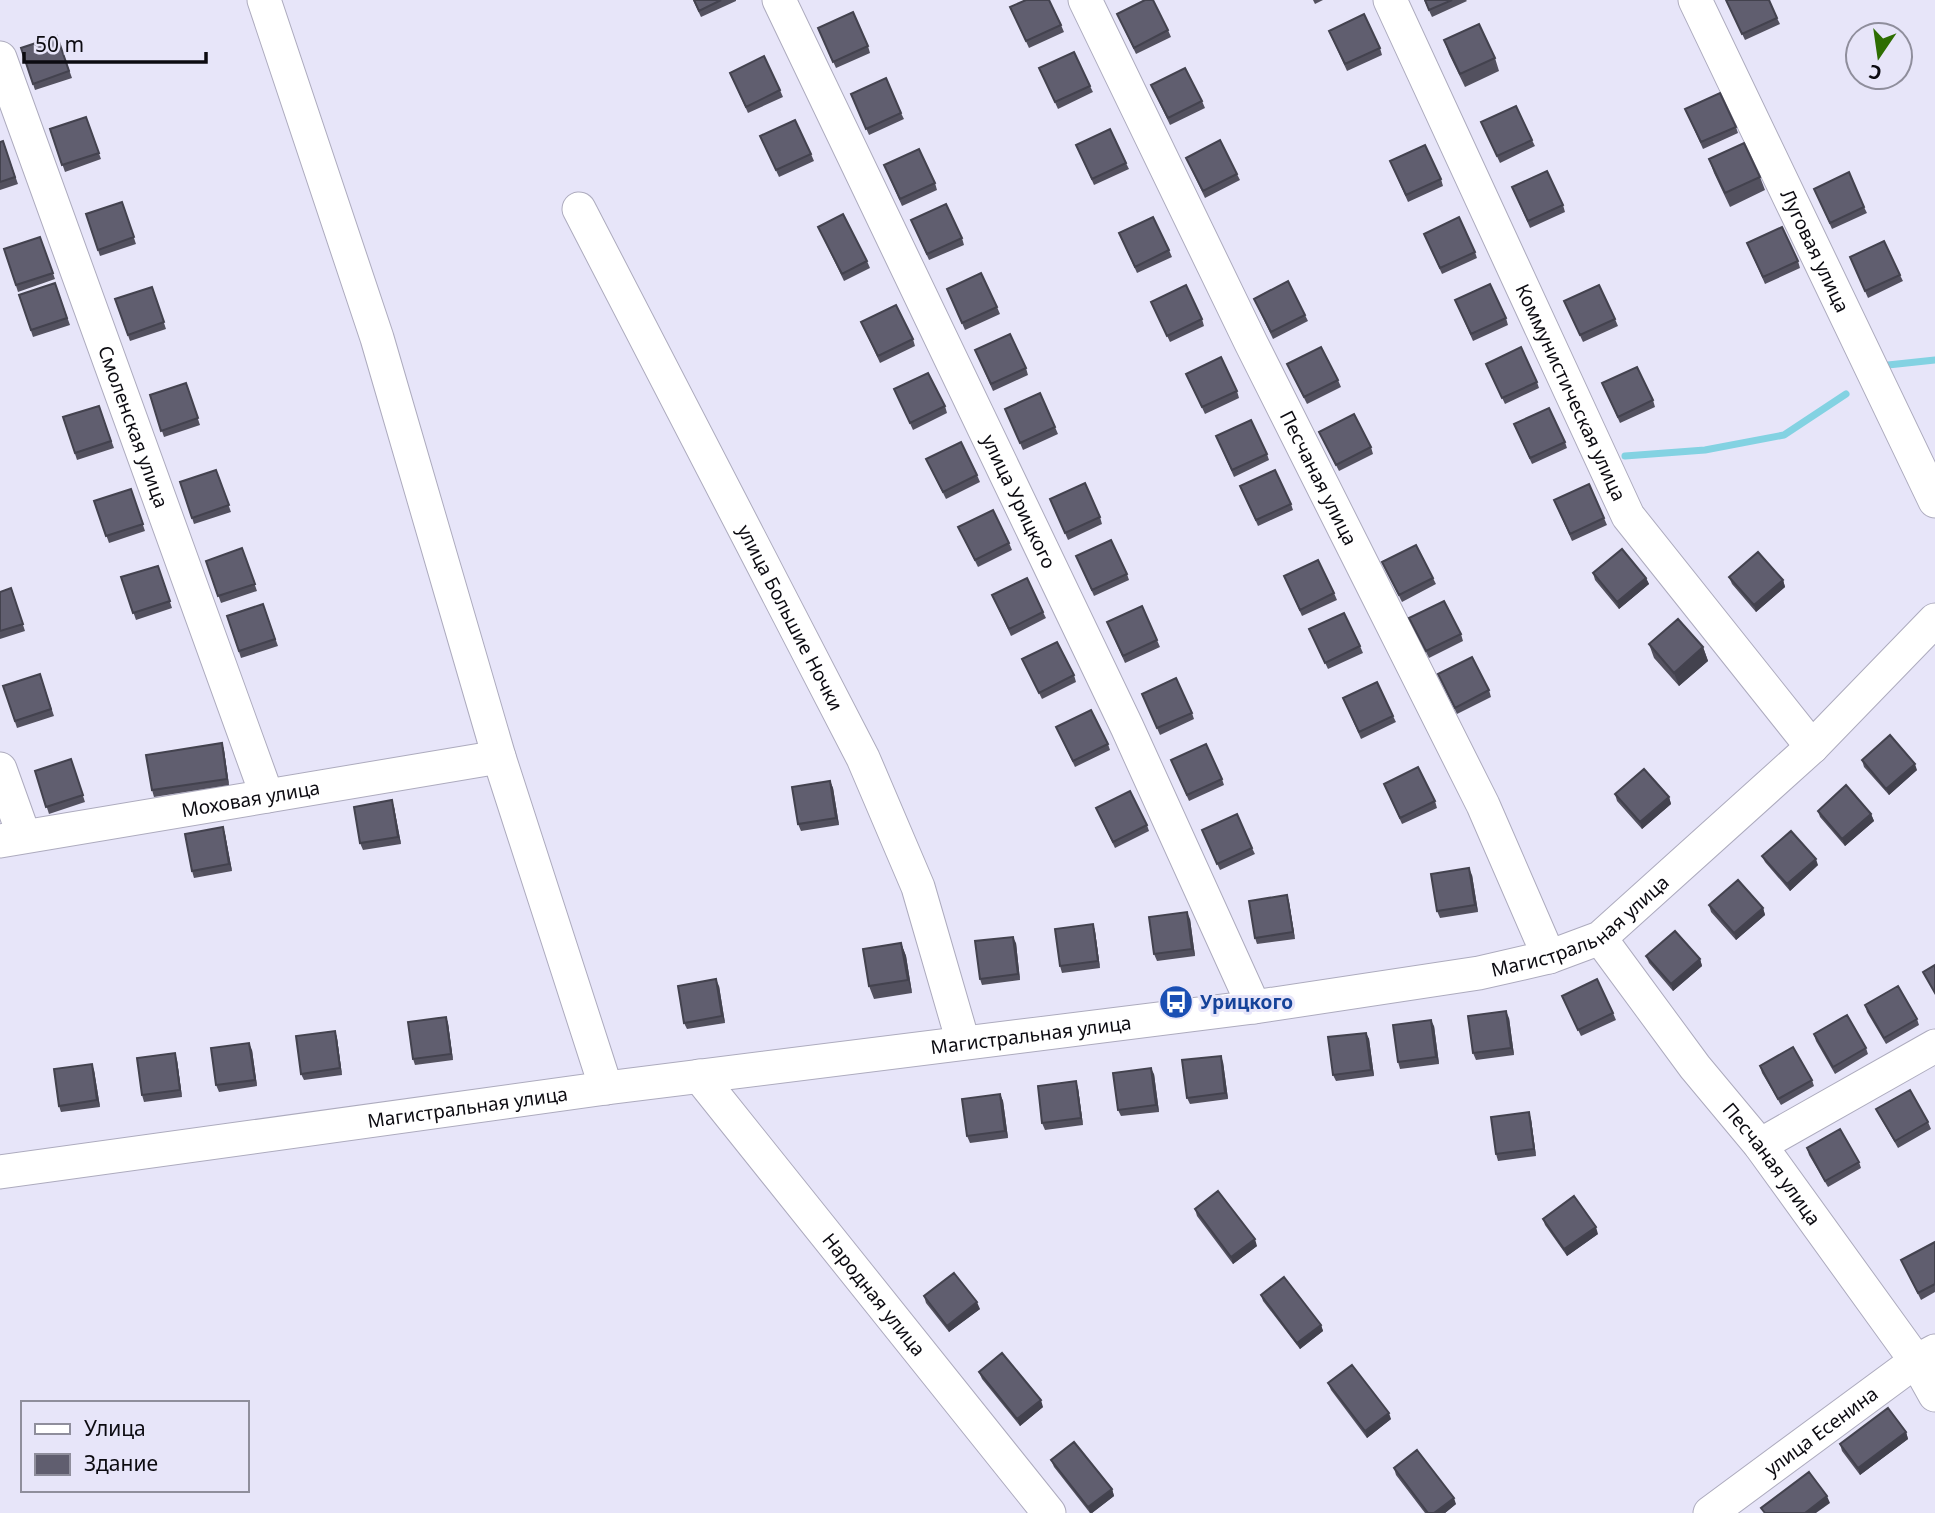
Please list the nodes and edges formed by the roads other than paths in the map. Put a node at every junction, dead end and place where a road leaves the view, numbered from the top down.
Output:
1 (264, 0) edge
2 (779, 0) edge
3 (1085, 0) edge
4 (1390, 0) edge
5 (1695, 0) edge
6 (0, 58) edge
7 (579, 209) dead end
8 (1935, 501) edge
9 (1935, 620) edge
10 (1812, 747) junction
11 (499, 757) junction
12 (0, 769) edge
13 (267, 796) junction
14 (12, 839) edge
15 (1600, 938) junction
16 (1549, 957) junction
17 (1254, 1007) junction
18 (963, 1042) junction
19 (1935, 1046) edge
20 (699, 1076) junction
21 (606, 1088) junction
22 (1760, 1145) junction
23 (0, 1172) edge
24 (1926, 1356) edge
25 (1935, 1395) edge
26 (1049, 1513) edge
27 (1710, 1513) edge

1 - 11 street
2 - 17 street, улица Урицкого
3 - 16 street, Песчаная улица
4 - 10 street, Коммунистическая улица
5 - 8 street, Луговая улица
6 - 13 street, Смоленская улица
7 - 18 street, улица Большие Ночки
9 - 10 street, Магистральная улица
10 - 15 street, Магистральная улица
11 - 13 street, Моховая улица
11 - 21 street
12 - 14 street
13 - 14 street, Моховая улица
15 - 16 street, Магистральная улица
15 - 22 street, Песчаная улица
16 - 17 street, Магистральная улица
17 - 18 street, Магистральная улица
18 - 20 street, Магистральная улица
19 - 22 street
20 - 21 street, Магистральная улица
20 - 26 street, Народная улица
21 - 23 street, Магистральная улица
22 - 24 street, Песчаная улица
24 - 25 street, Песчаная улица
24 - 27 street, улица Есенина

